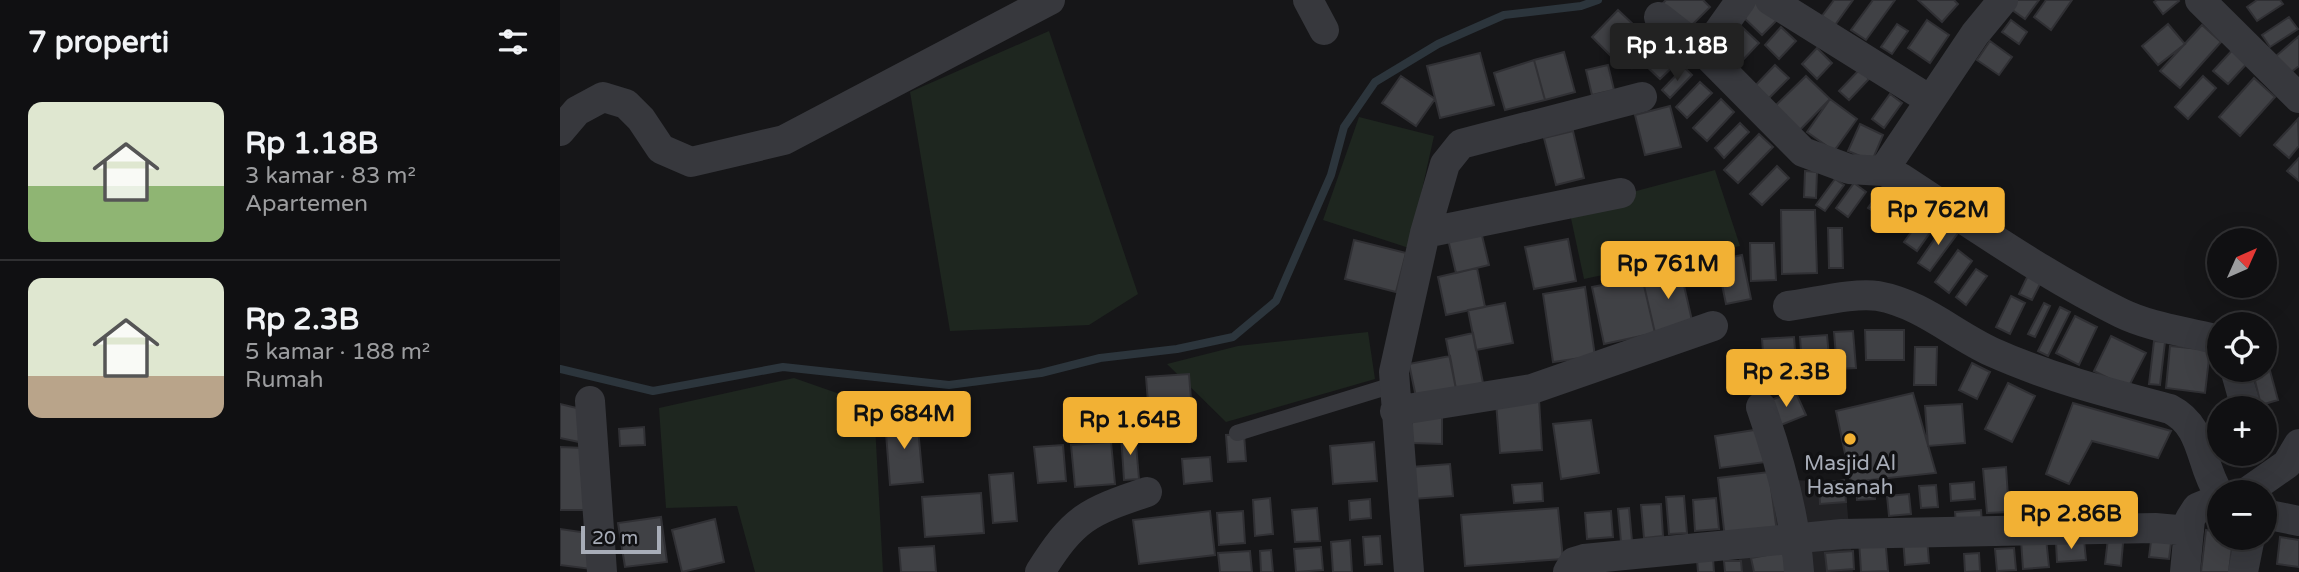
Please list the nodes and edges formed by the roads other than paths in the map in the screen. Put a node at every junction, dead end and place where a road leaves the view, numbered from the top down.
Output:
1 (1048, 0) edge
2 (1308, 0) edge
3 (1741, 0) edge
4 (1770, 0) edge
5 (2200, 0) edge
6 (1992, 4) edge
7 (1659, 17) dead end
8 (1324, 30) dead end
9 (1704, 52) junction
10 (1642, 97) dead end
11 (2299, 98) edge
12 (1930, 100) junction
13 (560, 131) edge
14 (1883, 171) junction
15 (1621, 193) dead end
16 (1425, 233) junction
17 (1788, 306) dead end
18 (1713, 326) dead end
19 (2207, 337) edge
20 (1394, 398) junction
21 (590, 401) dead end
22 (1760, 407) dead end
23 (1237, 433) dead end
24 (2298, 448) edge
25 (2277, 464) edge
26 (2210, 480) edge
27 (1147, 492) dead end
28 (2207, 503) edge
29 (2277, 517) edge
30 (2299, 521) edge
31 (2189, 531) junction
32 (1796, 538) junction
33 (2247, 550) edge
34 (601, 572) edge
35 (1040, 572) edge
36 (1409, 572) edge
37 (1568, 572) edge
38 (1798, 572) edge
39 (2185, 572) edge
40 (2243, 572) edge

1 - 13 street
2 - 8 street
3 - 9 street
4 - 12 street
5 - 11 street
6 - 12 street
7 - 9 street
9 - 14 street
10 - 16 street
12 - 14 street
14 - 19 street
15 - 16 street
16 - 20 street
17 - 26 street
18 - 20 street
20 - 23 lane
20 - 36 street
21 - 34 street
22 - 32 street
24 - 25 street
27 - 35 street
28 - 31 street
29 - 30 street
31 - 32 street
31 - 39 street
32 - 37 street
32 - 38 street
33 - 40 street

